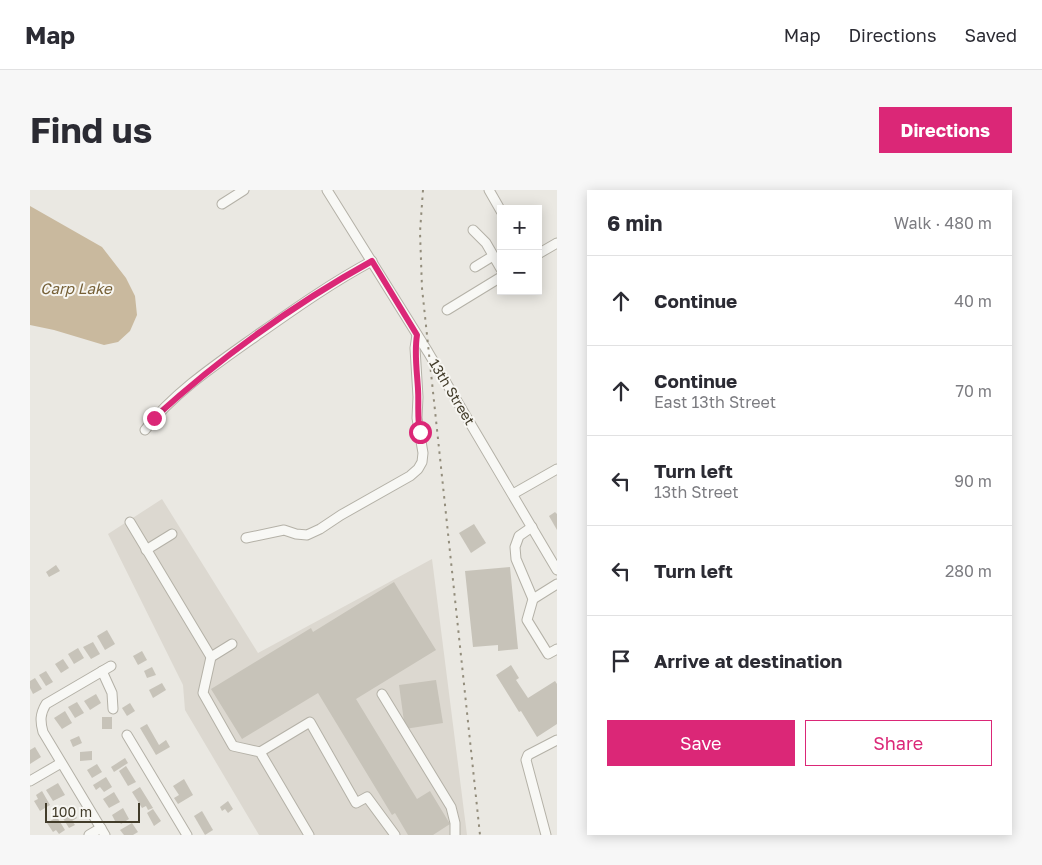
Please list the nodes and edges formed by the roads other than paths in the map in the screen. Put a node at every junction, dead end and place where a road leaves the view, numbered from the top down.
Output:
1 (244, 190) edge
2 (327, 190) edge
3 (489, 190) edge
4 (222, 204) dead end
5 (498, 205) edge
6 (473, 230) dead end
7 (557, 243) edge
8 (542, 252) edge
9 (494, 256) junction
10 (372, 261) junction
11 (497, 262) edge
12 (475, 267) dead end
13 (497, 279) edge
14 (447, 310) dead end
15 (417, 335) junction
16 (145, 430) dead end
17 (557, 469) edge
18 (513, 494) junction
19 (130, 522) dead end
20 (532, 528) junction
21 (172, 534) dead end
22 (246, 538) dead end
23 (146, 550) junction
24 (557, 570) edge
25 (557, 584) edge
26 (533, 599) junction
27 (232, 644) dead end
28 (557, 648) edge
29 (211, 657) junction
30 (382, 694) dead end
31 (113, 709) dead end
32 (127, 735) dead end
33 (557, 740) edge
34 (260, 752) junction
35 (62, 763) junction
36 (30, 781) edge
37 (103, 832) edge
38 (392, 834) edge
39 (89, 835) edge
40 (187, 835) edge
41 (308, 835) edge
42 (455, 835) edge
43 (546, 835) edge

1 - 4 street
2 - 10 street, 13th Street
3 - 5 street
6 - 9 street
7 - 8 street
9 - 11 street
9 - 12 street
10 - 15 street, 13th Street
10 - 16 street
13 - 14 street
15 - 18 street, 13th Street
15 - 22 street
17 - 18 street
18 - 20 street, 13th Street
19 - 23 street
20 - 24 street, 13th Street
20 - 26 street
21 - 23 street
23 - 29 street
25 - 26 street
26 - 28 street
27 - 29 street
29 - 34 street
30 - 42 street
31 - 35 street
32 - 40 street
33 - 43 street
34 - 38 street
34 - 41 street
35 - 36 street
35 - 37 street
37 - 39 street

